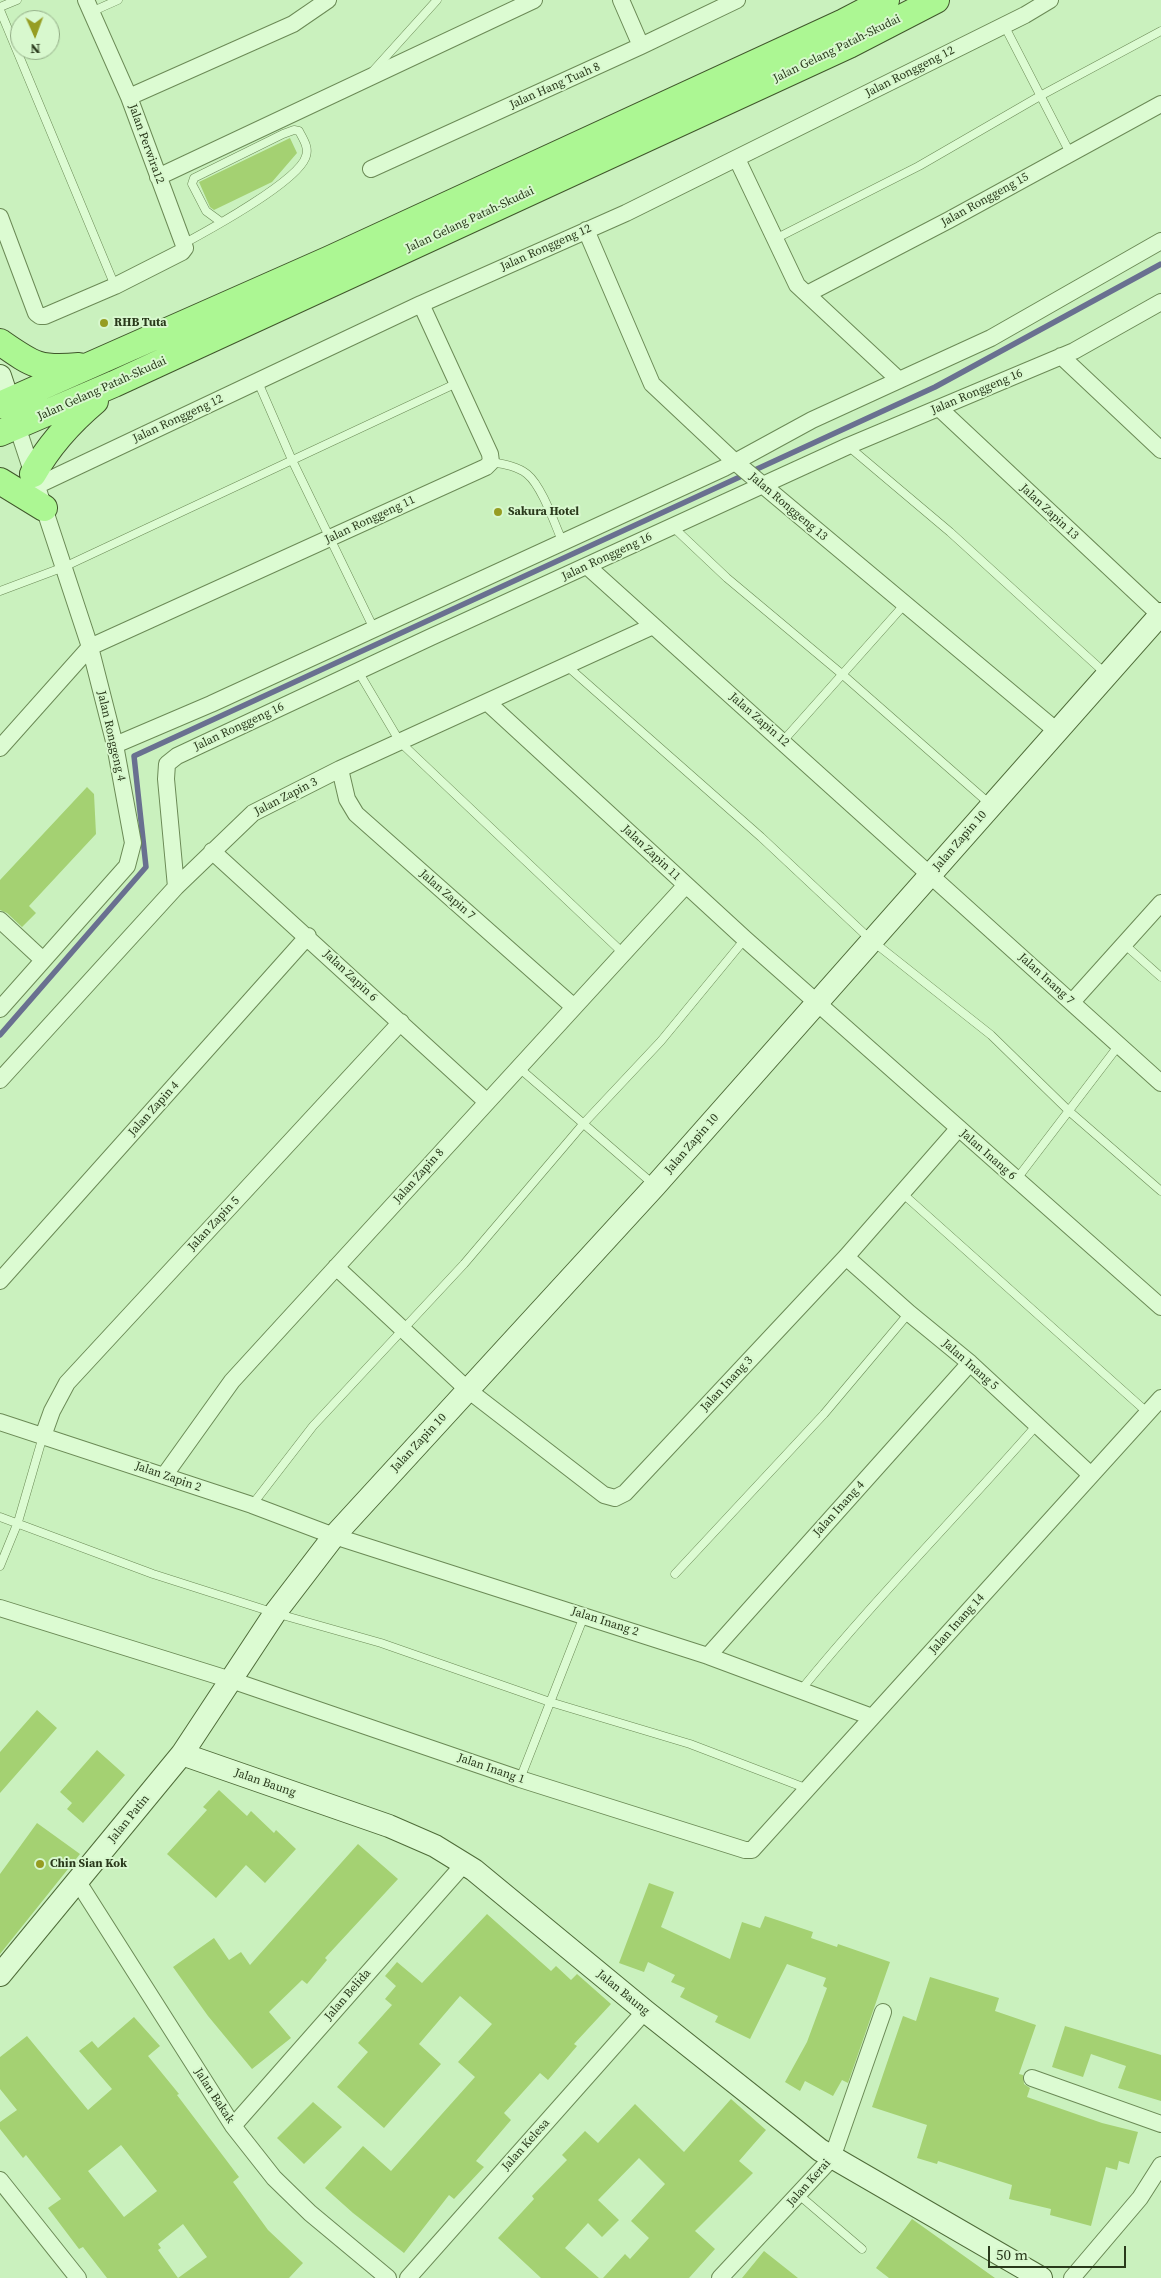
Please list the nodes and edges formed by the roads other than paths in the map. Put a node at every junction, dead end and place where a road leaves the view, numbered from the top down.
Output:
1 (17, 0) edge
2 (118, 0) edge
3 (328, 0) edge
4 (437, 0) edge
5 (534, 0) edge
6 (621, 0) edge
7 (737, 0) edge
8 (886, 0) edge
9 (936, 0) edge
10 (1050, 0) edge
11 (88, 6) edge
12 (0, 9) edge
13 (1004, 26) junction
14 (1161, 31) edge
15 (641, 46) junction
16 (368, 77) junction
17 (1040, 96) junction
18 (129, 97) junction
19 (1161, 104) edge
20 (1070, 153) junction
21 (736, 159) junction
22 (371, 169) dead end
23 (158, 177) junction
24 (0, 217) edge
25 (221, 222) junction
26 (586, 230) junction
27 (775, 239) junction
28 (1161, 241) edge
29 (185, 243) junction
30 (115, 286) junction
31 (807, 294) junction
32 (1161, 302) edge
33 (421, 304) junction
34 (0, 342) edge
35 (1061, 356) junction
36 (95, 364) junction
37 (0, 376) edge
38 (898, 379) junction
39 (258, 382) junction
40 (458, 383) junction
41 (114, 384) junction
42 (4, 403) edge
43 (939, 408) junction
44 (8, 430) edge
45 (848, 446) junction
46 (1161, 450) edge
47 (292, 460) junction
48 (734, 461) junction
49 (490, 462) junction
50 (764, 486) junction
51 (20, 488) edge
52 (673, 526) junction
53 (331, 538) junction
54 (563, 542) junction
55 (587, 566) junction
56 (64, 567) junction
57 (0, 591) edge
58 (904, 605) junction
59 (1160, 614) edge
60 (653, 626) junction
61 (374, 629) junction
62 (90, 647) junction
63 (567, 666) junction
64 (358, 671) junction
65 (842, 675) junction
66 (1108, 675) junction
67 (487, 702) junction
68 (1058, 732) junction
69 (783, 741) junction
70 (400, 742) junction
71 (115, 745) junction
72 (0, 748) edge
73 (340, 769) junction
74 (991, 805) junction
75 (212, 851) junction
76 (931, 874) junction
77 (686, 885) junction
78 (176, 887) junction
79 (1161, 902) edge
80 (0, 920) edge
81 (308, 936) junction
82 (745, 940) junction
83 (871, 940) junction
84 (1124, 944) junction
85 (623, 953) junction
86 (43, 960) junction
87 (1161, 977) edge
88 (817, 1001) junction
89 (1072, 1002) junction
90 (574, 1007) junction
91 (0, 1009) edge
92 (401, 1022) junction
93 (1119, 1045) junction
94 (518, 1067) junction
95 (0, 1080) edge
96 (1161, 1083) edge
97 (487, 1102) junction
98 (1070, 1112) junction
99 (584, 1123) junction
100 (958, 1129) junction
101 (1016, 1180) junction
102 (655, 1186) junction
103 (1161, 1191) edge
104 (902, 1193) junction
105 (846, 1257) junction
106 (336, 1267) junction
107 (0, 1281) edge
108 (1161, 1307) edge
109 (909, 1313) junction
110 (403, 1330) junction
111 (970, 1363) junction
112 (468, 1390) junction
113 (1161, 1398) edge
114 (1148, 1413) junction
115 (0, 1422) edge
116 (1036, 1426) junction
117 (43, 1436) junction
118 (1092, 1475) junction
119 (164, 1476) junction
120 (252, 1505) junction
121 (0, 1517) edge
122 (18, 1522) junction
123 (334, 1536) junction
124 (0, 1566) edge
125 (675, 1574) dead end
126 (0, 1608) edge
127 (275, 1613) junction
128 (584, 1615) junction
129 (708, 1656) junction
130 (231, 1680) junction
131 (800, 1691) junction
132 (550, 1702) junction
133 (872, 1717) junction
134 (182, 1754) junction
135 (520, 1779) junction
136 (808, 1789) junction
137 (752, 1850) joint
138 (464, 1864) junction
139 (78, 1882) junction
140 (0, 1975) edge
141 (645, 2011) junction
142 (883, 2012) dead end
143 (1032, 2078) dead end
144 (1161, 2124) edge
145 (233, 2126) junction
146 (832, 2158) junction
147 (1161, 2165) edge
148 (0, 2180) edge
149 (799, 2195) junction
150 (862, 2249) dead end
151 (78, 2278) edge
152 (388, 2278) edge
153 (408, 2278) edge
154 (720, 2278) edge
155 (1041, 2278) edge
156 (1072, 2278) edge

1 - 12 lane
2 - 11 lane
3 - 18 street, Jalan Perwira12
4 - 16 lane
5 - 16 street
6 - 15 street
7 - 15 street, Jalan Hang Tuah 8
8 - 36 main road, Jalan Gelang Patah-Skudai
9 - 41 main road, Jalan Gelang Patah-Skudai
10 - 13 street, Jalan Ronggeng 12
11 - 18 street
12 - 30 lane
13 - 17 lane
13 - 21 street, Jalan Ronggeng 12
14 - 17 lane
15 - 22 street, Jalan Hang Tuah 8
16 - 23 street
17 - 20 lane
17 - 27 lane
18 - 23 street, Jalan Perwira12
19 - 20 street, Jalan Ronggeng 15
20 - 31 street, Jalan Ronggeng 15
21 - 26 street, Jalan Ronggeng 12
21 - 27 street
23 - 29 street, Jalan Perwira12
24 - 30 street
25 - 25 lane
25 - 29 lane
26 - 33 street, Jalan Ronggeng 12
26 - 48 street, Jalan Ronggeng 13
27 - 31 street
28 - 38 street
29 - 30 street
31 - 38 street
32 - 35 street, Jalan Ronggeng 16
33 - 39 street, Jalan Ronggeng 12
33 - 40 street
34 - 36 main road
35 - 43 street, Jalan Ronggeng 16
35 - 46 street
36 - 42 main road, Jalan Gelang Patah-Skudai
37 - 42 street
38 - 48 street
39 - 47 lane
39 - 51 street, Jalan Ronggeng 12
40 - 47 lane
40 - 49 street
41 - 44 main road, Jalan Gelang Patah-Skudai
41 - 51 main road
42 - 44 street
43 - 45 street, Jalan Ronggeng 16
43 - 59 street, Jalan Zapin 13
44 - 51 street, Jalan Ronggeng 4
45 - 50 street, Jalan Ronggeng 16
45 - 66 lane
47 - 53 lane
47 - 56 lane
48 - 50 street, Jalan Ronggeng 13
48 - 54 street
49 - 53 street, Jalan Ronggeng 11
49 - 54 lane
50 - 52 street, Jalan Ronggeng 16
50 - 58 street, Jalan Ronggeng 13
51 - 56 street, Jalan Ronggeng 4
52 - 55 street, Jalan Ronggeng 16
52 - 65 lane
53 - 61 lane
53 - 62 street, Jalan Ronggeng 11
54 - 61 street
55 - 60 street, Jalan Zapin 12
55 - 64 street, Jalan Ronggeng 16
56 - 57 lane
56 - 62 street, Jalan Ronggeng 4
58 - 65 lane
58 - 68 street, Jalan Ronggeng 13
59 - 66 street, Jalan Zapin 10
60 - 63 street, Jalan Zapin 3
60 - 69 street, Jalan Zapin 12
61 - 71 street
62 - 71 street, Jalan Ronggeng 4
62 - 72 street
63 - 67 street, Jalan Zapin 3
63 - 83 lane
64 - 70 lane
64 - 78 street, Jalan Ronggeng 16
65 - 69 lane
65 - 74 lane
66 - 68 street, Jalan Zapin 10
67 - 70 street, Jalan Zapin 3
67 - 77 street, Jalan Zapin 11
68 - 74 street, Jalan Zapin 10
69 - 76 street, Jalan Zapin 12
70 - 73 street, Jalan Zapin 3
70 - 85 lane
71 - 86 street, Jalan Ronggeng 4
73 - 75 street, Jalan Zapin 3
73 - 90 street, Jalan Zapin 7
74 - 76 street, Jalan Zapin 10
75 - 78 street, Jalan Zapin 3
75 - 81 street, Jalan Zapin 6
76 - 83 street, Jalan Zapin 10
76 - 89 street, Jalan Inang 7
77 - 82 street, Jalan Zapin 11
77 - 85 street, Jalan Zapin 8
78 - 95 street, Jalan Zapin 3
79 - 84 street
80 - 86 street
81 - 92 street, Jalan Zapin 6
81 - 107 street, Jalan Zapin 4
82 - 88 street, Jalan Zapin 11
82 - 99 lane
83 - 88 street, Jalan Zapin 10
83 - 98 lane
84 - 87 lane
84 - 89 street
85 - 90 street, Jalan Zapin 8
86 - 91 street, Jalan Ronggeng 4
88 - 100 street, Jalan Inang 6
88 - 102 street, Jalan Zapin 10
89 - 93 street, Jalan Inang 7
90 - 94 street, Jalan Zapin 8
92 - 97 street, Jalan Zapin 6
92 - 117 street, Jalan Zapin 5
93 - 96 street, Jalan Inang 7
93 - 98 lane
94 - 97 street, Jalan Zapin 8
94 - 99 lane
97 - 106 street, Jalan Zapin 8
98 - 101 lane
98 - 103 lane
99 - 102 lane
99 - 110 lane
100 - 101 street, Jalan Inang 6
100 - 104 street, Jalan Inang 3
101 - 108 street, Jalan Inang 6
102 - 112 street, Jalan Zapin 10
104 - 105 street, Jalan Inang 3
104 - 114 lane
105 - 109 street, Jalan Inang 5
105 - 112 street, Jalan Inang 3
106 - 110 street, Jalan Inang 3
106 - 119 street, Jalan Zapin 8
109 - 111 street, Jalan Inang 5
109 - 125 lane
110 - 112 street, Jalan Inang 3
110 - 120 lane
111 - 116 street, Jalan Inang 5
111 - 129 street, Jalan Inang 4
112 - 123 street, Jalan Zapin 10
113 - 114 street, Jalan Inang 14
114 - 118 street, Jalan Inang 14
115 - 117 street, Jalan Zapin 2
116 - 118 street, Jalan Inang 5
116 - 131 lane
117 - 119 street, Jalan Zapin 2
117 - 122 lane
118 - 133 street, Jalan Inang 14
119 - 120 street, Jalan Zapin 2
120 - 123 street, Jalan Zapin 2
121 - 122 lane
122 - 124 lane
122 - 127 lane
123 - 127 street, Jalan Zapin 10
123 - 128 street, Jalan Inang 2
126 - 130 street, Jalan Inang 1
127 - 130 street, Jalan Zapin 10
127 - 132 lane
128 - 129 street, Jalan Inang 2
128 - 132 lane
129 - 131 street, Jalan Inang 2
130 - 134 street, Jalan Patin
130 - 135 street, Jalan Inang 1
131 - 133 street, Jalan Inang 2
132 - 135 lane
132 - 136 lane
133 - 136 street, Jalan Inang 14
134 - 138 street, Jalan Baung
134 - 139 street, Jalan Patin
135 - 137 street, Jalan Inang 1
136 - 137 street, Jalan Inang 14
138 - 141 street, Jalan Baung
138 - 145 street, Jalan Belida
139 - 140 street, Jalan Patin
139 - 145 street, Jalan Bakak
141 - 146 street, Jalan Baung
141 - 153 street, Jalan Kelesa
142 - 146 street, Jalan Kerai
143 - 144 street
145 - 152 street, Jalan Bakak
146 - 149 street, Jalan Kerai
146 - 155 street, Jalan Baung
147 - 156 street
148 - 151 street
149 - 150 lane
149 - 154 street, Jalan Kerai

